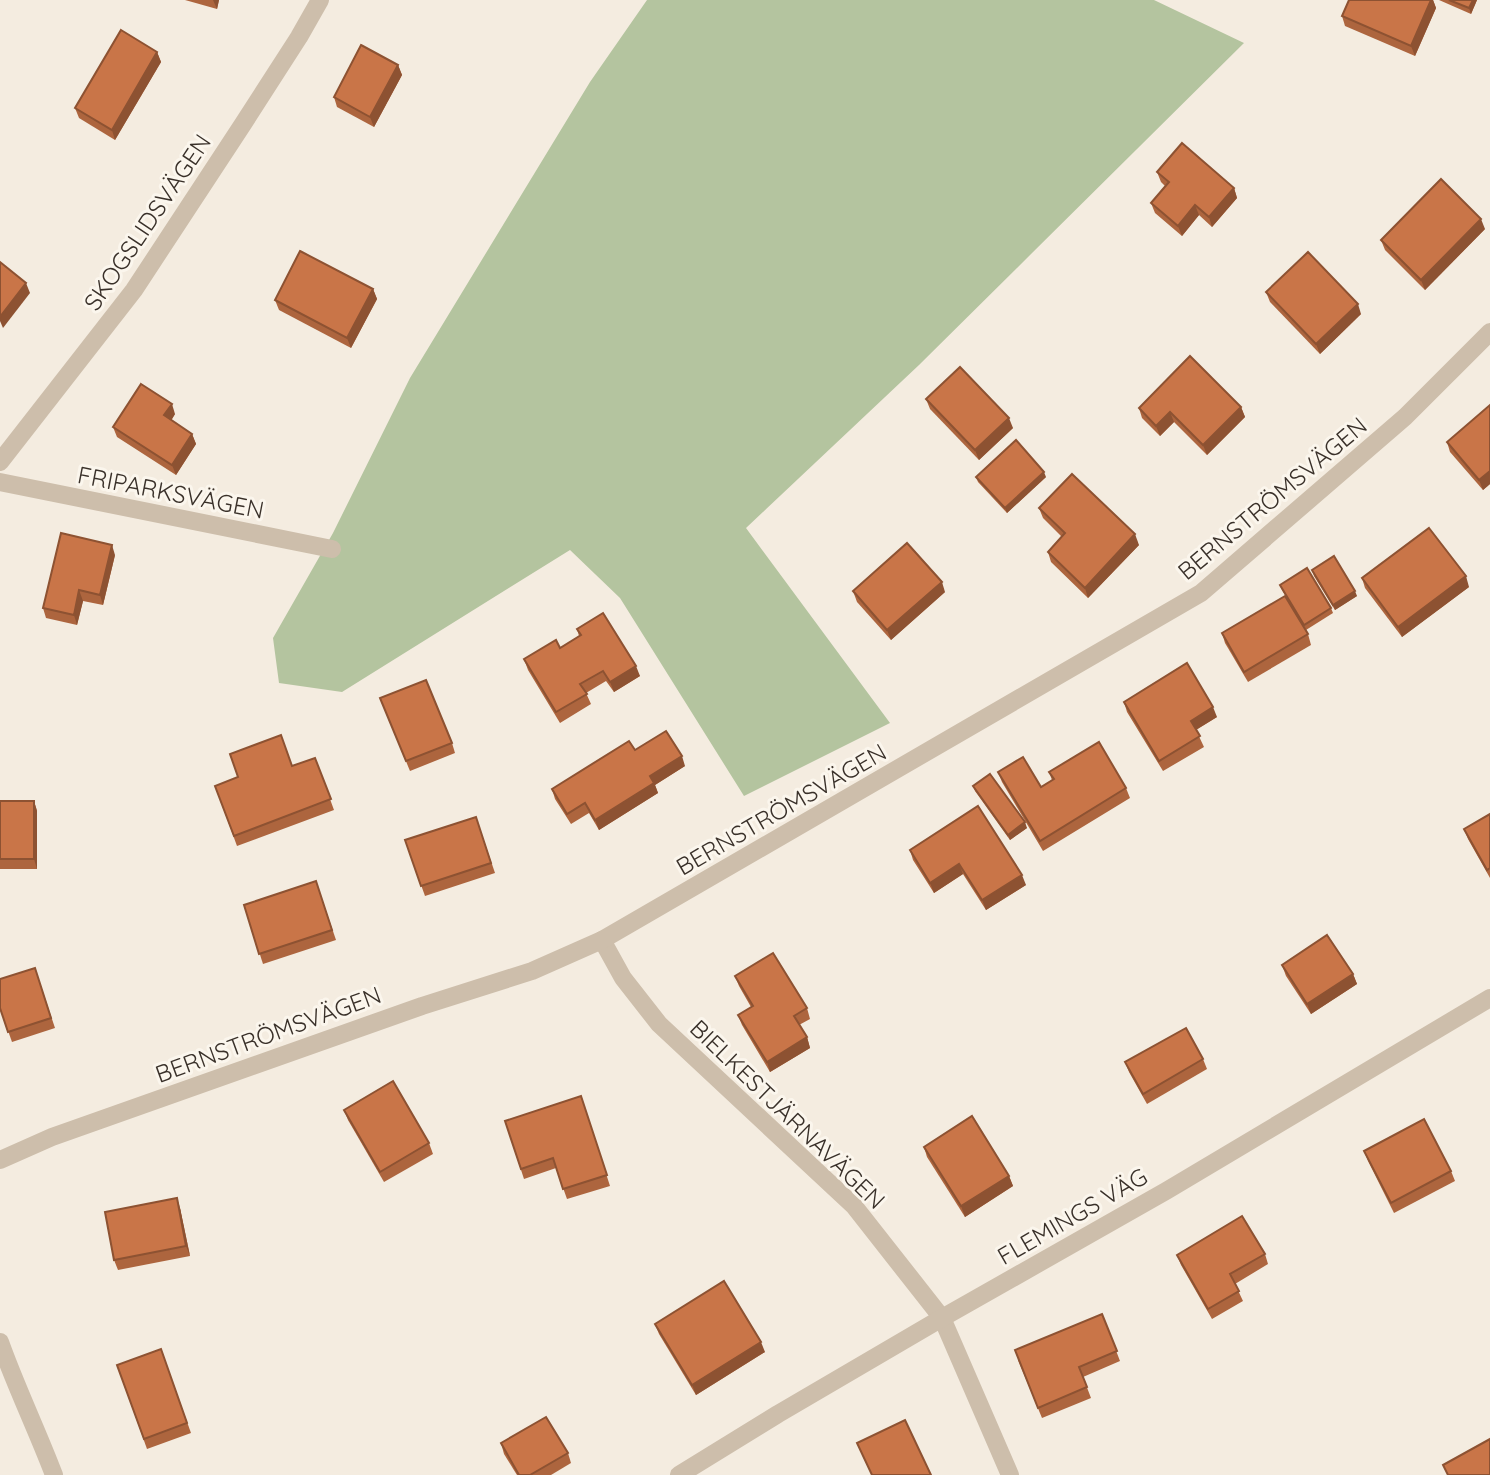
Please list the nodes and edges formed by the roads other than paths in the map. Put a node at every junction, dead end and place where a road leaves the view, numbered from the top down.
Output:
1 (320, 0) edge
2 (1490, 332) edge
3 (0, 463) edge
4 (0, 482) edge
5 (332, 549) dead end
6 (602, 940) junction
7 (1490, 998) edge
8 (0, 1160) edge
9 (942, 1318) junction
10 (0, 1342) edge
11 (54, 1475) edge
12 (678, 1475) edge
13 (1010, 1475) edge

1 - 3 street, SKOGSLIDSVÄGEN
2 - 6 street, BERNSTRÖMSVÄGEN
4 - 5 street, FRIPARKSVÄGEN
6 - 8 street, BERNSTRÖMSVÄGEN
6 - 9 street, BIELKESTJÄRNAVÄGEN
7 - 9 street, FLEMINGS VÄG
9 - 12 street, FLEMINGS VÄG
9 - 13 street, BIELKESTJÄRNAVÄGEN
10 - 11 street

